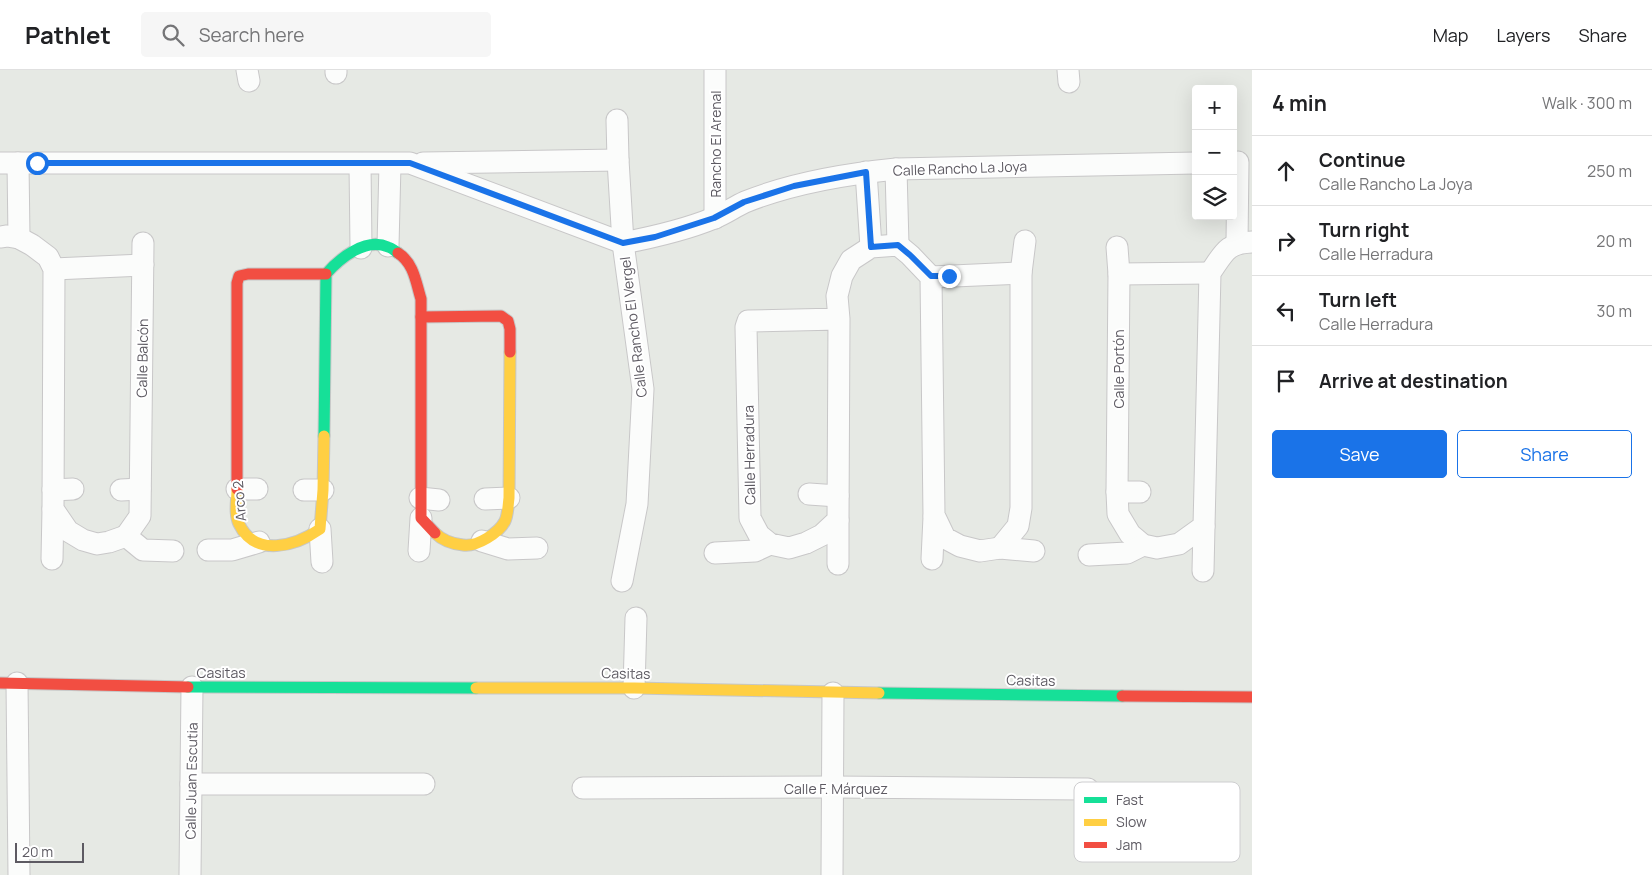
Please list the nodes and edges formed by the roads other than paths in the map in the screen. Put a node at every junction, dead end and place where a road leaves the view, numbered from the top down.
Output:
1 (715, 70) edge
2 (617, 120) dead end
3 (618, 160) junction
4 (1241, 162) edge
5 (9, 163) edge
6 (1192, 163) edge
7 (360, 164) junction
8 (400, 164) junction
9 (896, 169) junction
10 (866, 172) junction
11 (714, 218) junction
12 (10, 238) edge
13 (1025, 241) dead end
14 (1244, 242) edge
15 (142, 243) dead end
16 (623, 243) junction
17 (898, 245) junction
18 (388, 246) junction
19 (871, 247) junction
20 (1117, 247) dead end
21 (361, 248) junction
22 (143, 265) junction
23 (54, 269) junction
24 (1021, 273) junction
25 (1210, 273) junction
26 (326, 274) junction
27 (1119, 274) junction
28 (931, 276) junction
29 (422, 317) junction
30 (839, 319) junction
31 (1117, 492) junction
32 (1140, 492) dead end
33 (810, 494) dead end
34 (60, 496) junction
35 (838, 496) junction
36 (509, 498) junction
37 (485, 500) dead end
38 (426, 505) junction
39 (934, 515) junction
40 (838, 520) junction
41 (1204, 526) junction
42 (320, 529) junction
43 (126, 536) junction
44 (482, 541) junction
45 (259, 542) junction
46 (770, 544) junction
47 (1144, 545) junction
48 (537, 548) dead end
49 (1000, 548) junction
50 (208, 550) dead end
51 (173, 551) dead end
52 (1034, 551) dead end
53 (419, 552) dead end
54 (715, 553) dead end
55 (1090, 555) dead end
56 (52, 559) dead end
57 (932, 559) dead end
58 (322, 562) dead end
59 (838, 564) dead end
60 (1203, 570) dead end
61 (622, 581) dead end
62 (636, 618) dead end
63 (8, 683) edge
64 (192, 687) junction
65 (634, 688) junction
66 (833, 693) junction
67 (1252, 697) edge
68 (191, 784) junction
69 (424, 784) dead end
70 (832, 787) junction
71 (583, 788) dead end
72 (1074, 789) edge
73 (19, 875) edge
74 (190, 875) edge
75 (832, 875) edge

1 - 11 street, Rancho El Arenal
2 - 3 street, Calle Rancho El Vergel
3 - 8 street
3 - 16 street, Calle Rancho El Vergel
4 - 14 street
5 - 7 street
5 - 12 street
6 - 9 street, Calle Rancho La Joya
7 - 8 street
7 - 21 street
8 - 16 street
8 - 18 street
9 - 10 street, Calle Rancho La Joya
9 - 17 street
10 - 11 street, Calle Rancho La Joya
10 - 19 street
11 - 16 street, Calle Rancho La Joya
12 - 23 street
13 - 24 street
14 - 25 street
15 - 22 street, Calle Balcón
16 - 61 street, Calle Rancho El Vergel
17 - 19 street
17 - 28 street
18 - 21 street
18 - 29 street
19 - 30 street
20 - 27 street, Calle Portón
21 - 26 street
22 - 23 street
22 - 43 street, Calle Balcón
23 - 34 street
24 - 28 street
24 - 49 street
25 - 27 street
25 - 41 street
26 - 42 street
26 - 45 street, Arco 2
27 - 31 street, Calle Portón
28 - 39 street
29 - 36 street
29 - 38 street
30 - 35 street
30 - 46 street, Calle Herradura
31 - 32 street
31 - 47 street, Calle Portón
33 - 35 street
34 - 43 street
34 - 56 street
35 - 40 street
36 - 37 street
36 - 44 street
38 - 44 street
38 - 53 street
39 - 49 street
39 - 57 street
40 - 46 street
40 - 59 street
41 - 47 street
41 - 60 street
42 - 45 street
42 - 58 street
43 - 51 street
44 - 48 street
45 - 50 street
46 - 54 street
47 - 55 street
49 - 52 street
62 - 65 street
63 - 64 street, Casitas
63 - 73 street
64 - 65 street, Casitas
64 - 68 street, Calle Juan Escutia
65 - 66 street, Casitas
66 - 67 street, Casitas
66 - 70 street
68 - 69 street
68 - 74 street, Calle Juan Escutia
70 - 71 street, Calle F. Márquez
70 - 72 street, Calle F. Márquez
70 - 75 street

